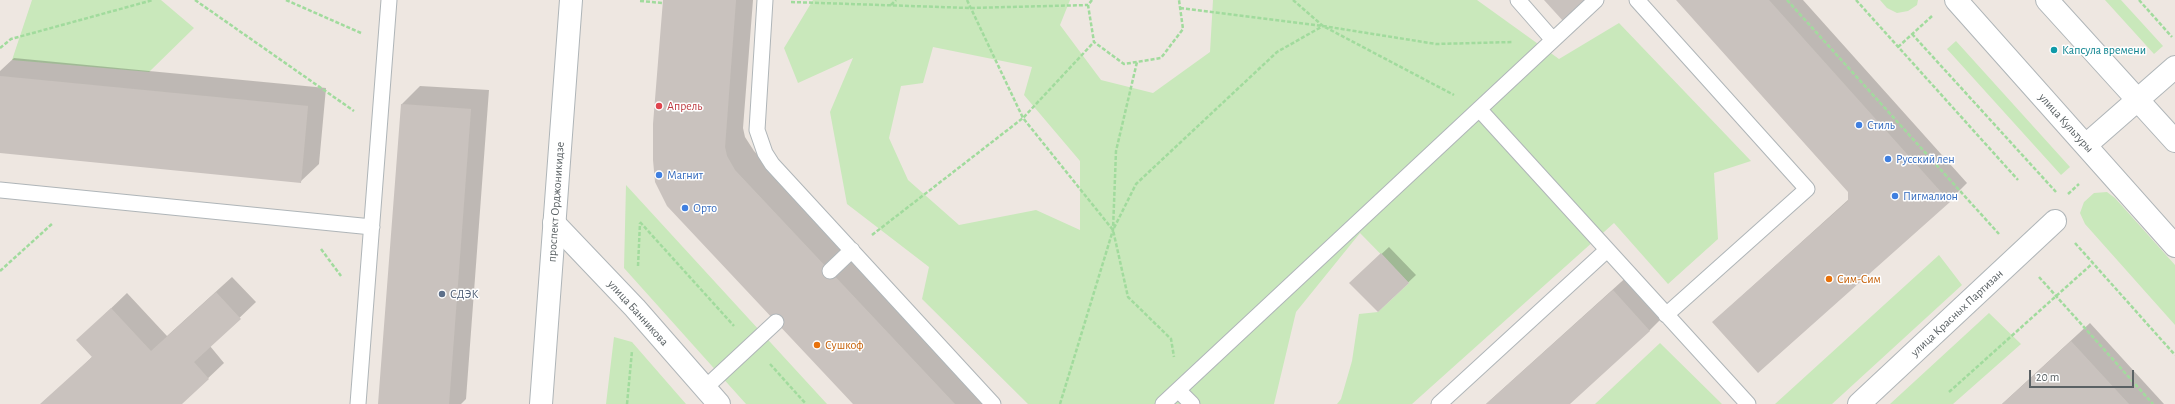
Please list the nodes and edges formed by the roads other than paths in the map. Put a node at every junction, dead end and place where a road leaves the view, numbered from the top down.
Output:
1 (389, 0) edge
2 (571, 0) edge
3 (761, 0) edge
4 (1518, 0) edge
5 (1596, 0) edge
6 (1637, 0) edge
7 (1956, 0) edge
8 (2048, 0) edge
9 (1553, 40) junction
10 (2175, 66) edge
11 (2138, 100) junction
12 (1479, 109) junction
13 (2175, 141) edge
14 (2086, 145) junction
15 (0, 190) edge
16 (2055, 221) road end
17 (554, 224) junction
18 (372, 227) junction
19 (2175, 246) edge
20 (852, 250) junction
21 (1607, 250) junction
22 (830, 271) dead end
23 (1666, 315) junction
24 (776, 322) dead end
25 (705, 388) junction
26 (1178, 390) junction
27 (358, 404) edge
28 (540, 404) edge
29 (719, 404) edge
30 (993, 404) edge
31 (1163, 404) edge
32 (1192, 404) edge
33 (1439, 404) edge
34 (1748, 404) edge
35 (1859, 404) edge

1 - 18 lane
2 - 17 street, проспект Орджоникидзе
3 - 20 lane
4 - 9 lane
5 - 9 lane
6 - 23 lane
7 - 14 street, улица Культуры
8 - 11 street
9 - 12 lane
10 - 11 street
11 - 13 street
11 - 14 street
12 - 21 lane
12 - 26 lane
14 - 19 street, улица Культуры
15 - 18 lane
16 - 35 street, улица Красных Партизан
17 - 25 street, улица Банникова
17 - 28 street, проспект Орджоникидзе
18 - 27 lane
20 - 22 lane
20 - 30 lane
21 - 23 lane
21 - 33 lane
23 - 34 lane
24 - 25 lane
25 - 29 street, улица Банникова
26 - 31 lane
26 - 32 lane

